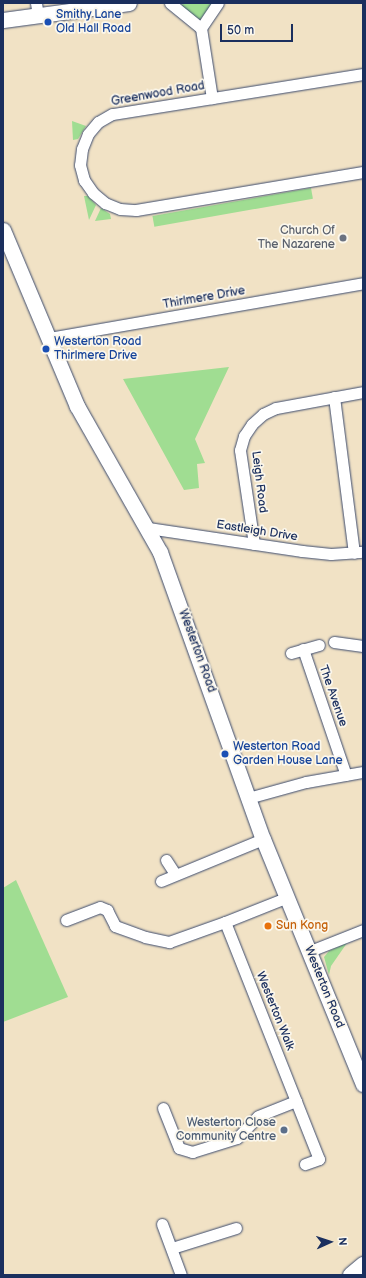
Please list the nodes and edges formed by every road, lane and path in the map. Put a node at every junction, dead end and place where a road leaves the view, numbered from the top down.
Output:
1 (129, 3) edge
2 (170, 3) edge
3 (218, 3) edge
4 (37, 9) edge
5 (3, 20) edge
6 (201, 28) junction
7 (363, 74) edge
8 (212, 98) junction
9 (363, 172) edge
10 (3, 230) edge
11 (363, 283) edge
12 (49, 338) junction
13 (363, 392) edge
14 (334, 398) junction
15 (148, 528) junction
16 (254, 544) junction
17 (358, 552) edge
18 (334, 642) dead end
19 (319, 645) dead end
20 (363, 646) edge
21 (303, 649) junction
22 (290, 653) dead end
23 (363, 772) edge
24 (346, 775) junction
25 (248, 798) junction
26 (263, 839) junction
27 (166, 860) dead end
28 (175, 874) junction
29 (161, 881) dead end
30 (288, 897) junction
31 (66, 920) dead end
32 (225, 922) junction
33 (363, 930) edge
34 (310, 951) junction
35 (363, 1084) edge
36 (296, 1101) junction
37 (163, 1108) dead end
38 (305, 1164) dead end
39 (162, 1224) dead end
40 (236, 1228) dead end
41 (172, 1248) junction
42 (363, 1265) edge
43 (181, 1275) edge
44 (351, 1275) edge

1 - 4 street
2 - 6 street
3 - 6 street
4 - 5 street
6 - 8 street
7 - 8 street, Greenwood Road
8 - 9 street, Greenwood Road
10 - 12 street, Westerton Road
11 - 12 street, Thirlmere Drive
12 - 15 street, Westerton Road
13 - 14 street, Leigh Road
14 - 16 street, Leigh Road
14 - 17 street
15 - 16 street, Eastleigh Drive
15 - 25 street, Westerton Road
16 - 17 street, Eastleigh Drive
18 - 20 street
19 - 21 street
21 - 22 street
21 - 24 street, The Avenue
23 - 24 street
24 - 25 street
25 - 26 street, Westerton Road
26 - 28 street
26 - 30 street, Westerton Road
27 - 28 street
28 - 29 street
30 - 32 street
30 - 34 street, Westerton Road
31 - 32 street
32 - 36 street, Westerton Walk
33 - 34 street
34 - 35 street, Westerton Road
36 - 37 street
36 - 38 street, Westerton Walk
39 - 41 street
40 - 41 street
41 - 43 street
42 - 44 main road

